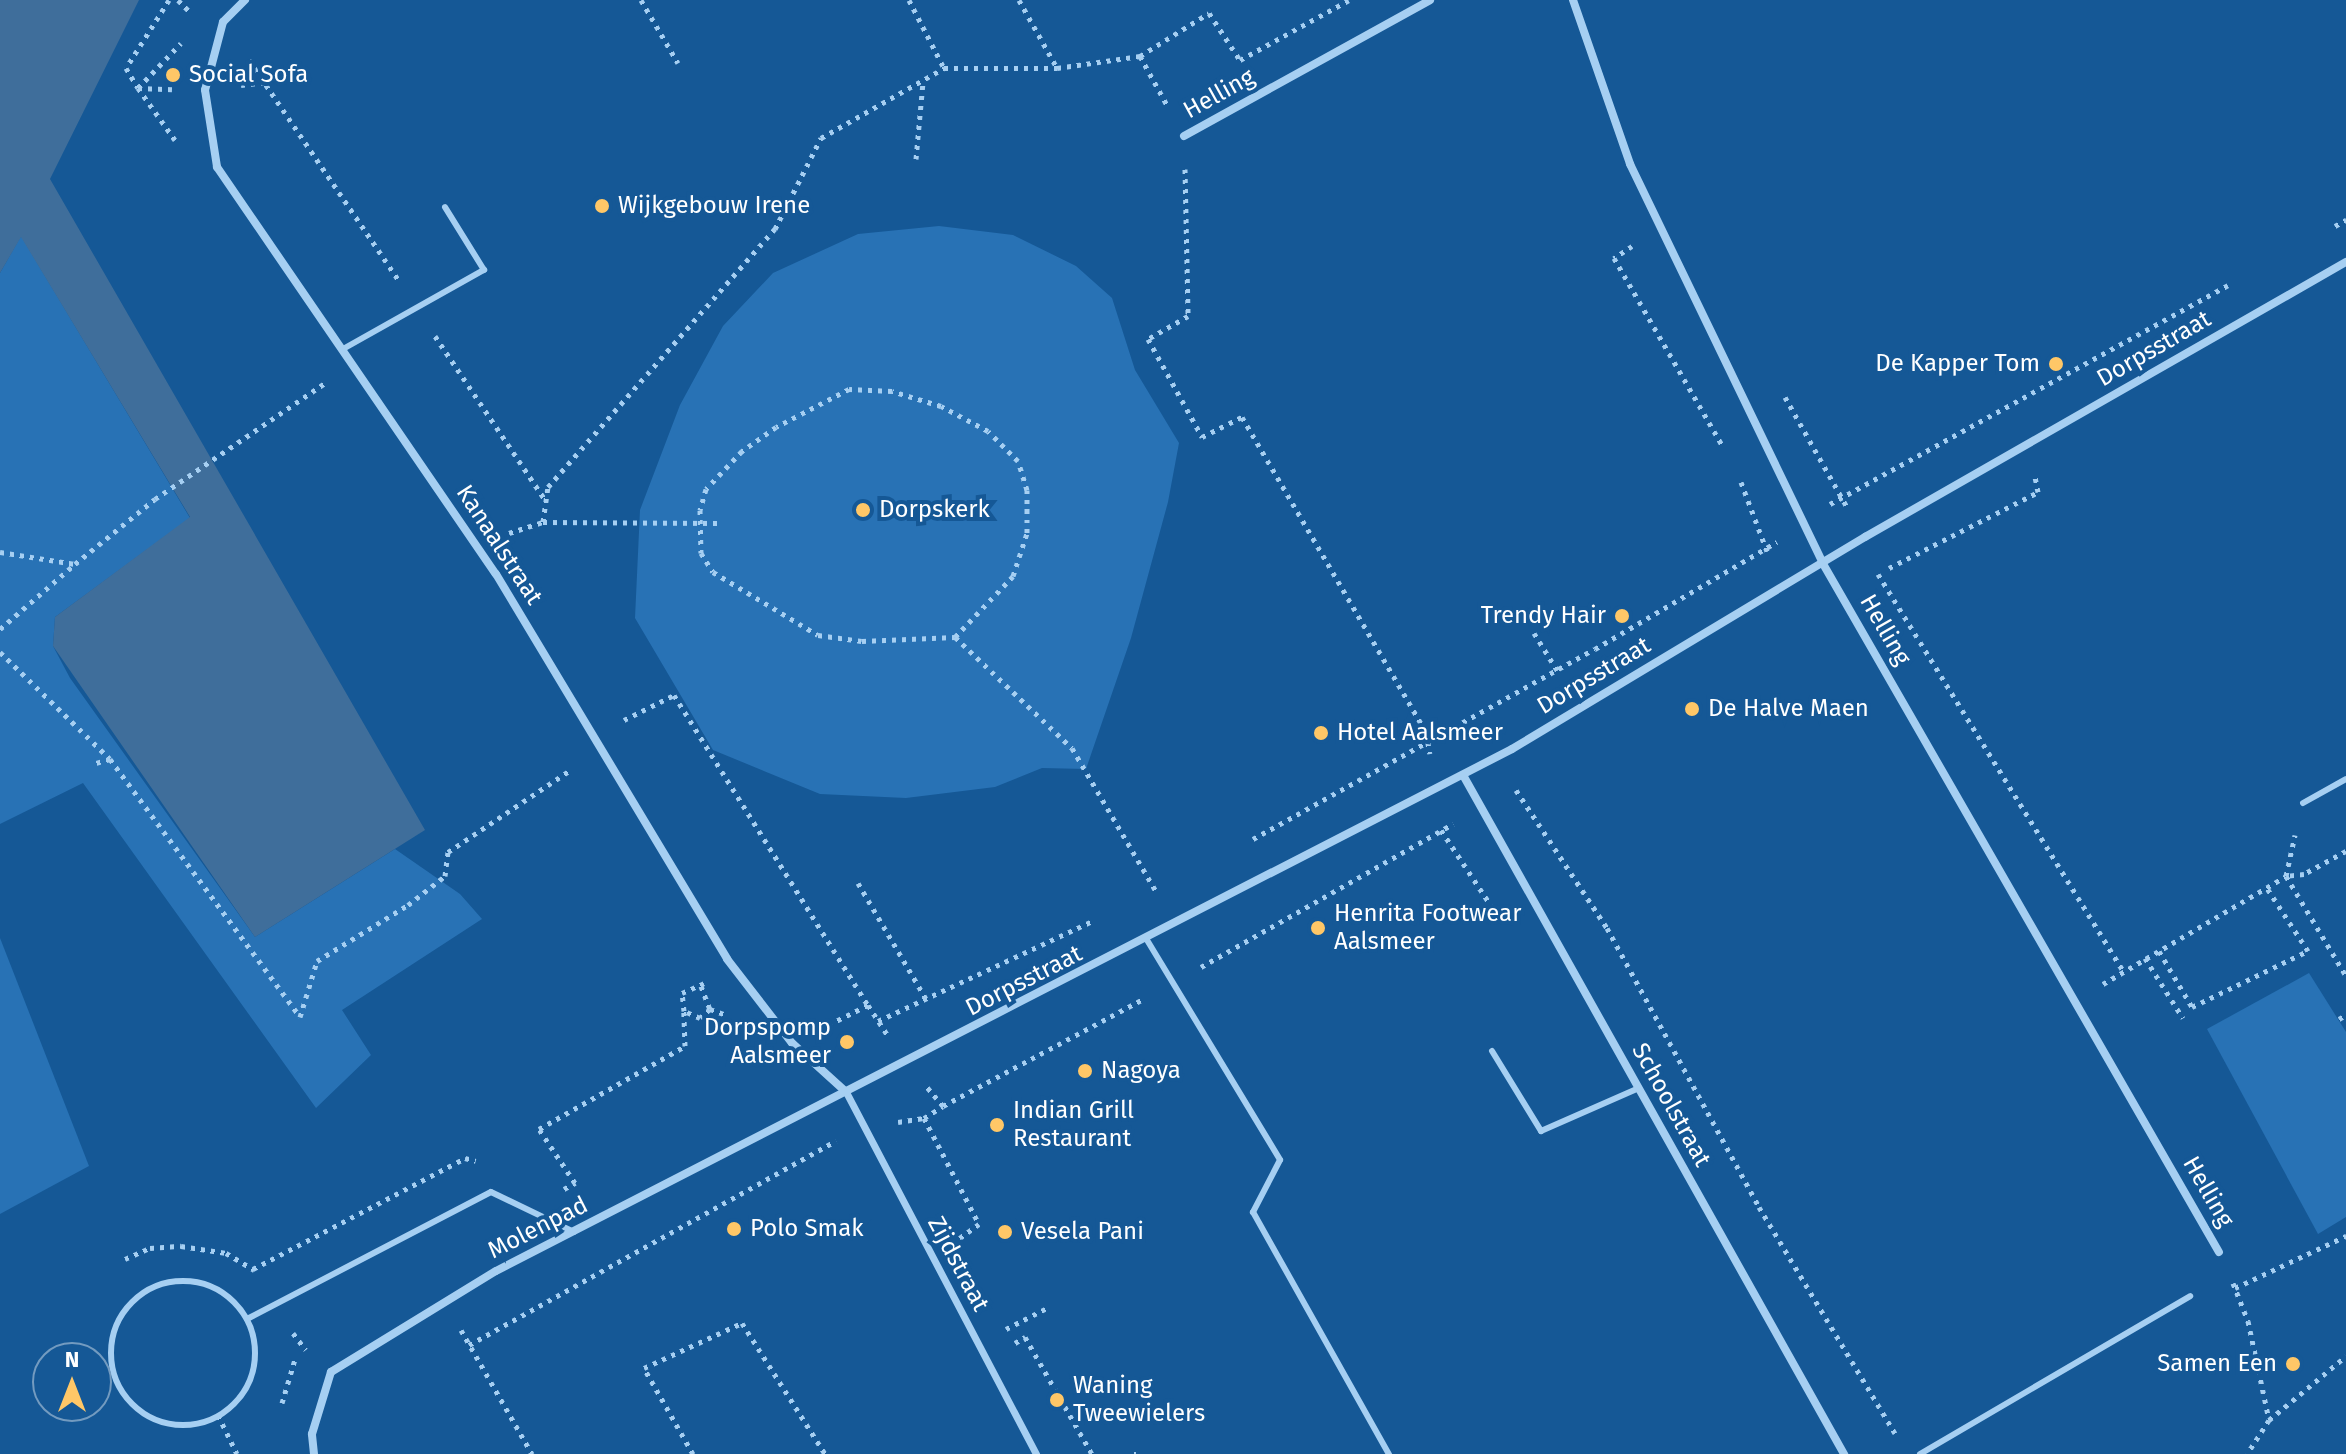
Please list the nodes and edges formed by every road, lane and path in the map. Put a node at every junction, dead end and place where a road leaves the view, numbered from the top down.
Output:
1 (169, 0) edge
2 (245, 0) edge
3 (641, 0) edge
4 (909, 0) edge
5 (1019, 0) edge
6 (1349, 0) edge
7 (1430, 0) edge
8 (1573, 0) edge
9 (223, 22) junction
10 (190, 33) dead end
11 (1140, 56) junction
12 (678, 63) dead end
13 (944, 68) junction
14 (1057, 68) junction
15 (923, 81) junction
16 (138, 88) junction
17 (205, 90) junction
18 (1184, 136) junction
19 (916, 159) dead end
20 (445, 207) dead end
21 (2346, 220) edge
22 (1660, 227) junction
23 (2332, 228) dead end
24 (2346, 262) edge
25 (2237, 280) dead end
26 (417, 308) junction
27 (343, 349) junction
28 (351, 363) junction
29 (1727, 452) dead end
30 (2033, 471) dead end
31 (1739, 479) dead end
32 (546, 501) junction
33 (1802, 520) junction
34 (543, 522) junction
35 (700, 522) junction
36 (717, 523) dead end
37 (475, 543) junction
38 (1767, 551) junction
39 (0, 552) edge
40 (1822, 562) junction
41 (75, 564) junction
42 (1878, 574) junction
43 (1787, 583) junction
44 (1840, 593) junction
45 (0, 629) edge
46 (1534, 633) dead end
47 (955, 637) junction
48 (0, 652) edge
49 (1557, 670) junction
50 (593, 736) junction
51 (1428, 743) junction
52 (110, 759) junction
53 (96, 763) dead end
54 (1463, 775) junction
55 (2346, 779) edge
56 (1437, 789) junction
57 (1516, 790) dead end
58 (2303, 803) joint
59 (1237, 847) dead end
60 (2346, 851) edge
61 (2286, 876) junction
62 (858, 883) dead end
63 (1169, 884) dead end
64 (2267, 888) junction
65 (1156, 891) junction
66 (1141, 898) dead end
67 (1098, 918) dead end
68 (1175, 925) junction
69 (1147, 940) junction
70 (2159, 951) junction
71 (2145, 958) junction
72 (727, 959) junction
73 (2124, 972) junction
74 (2346, 976) edge
75 (1173, 982) junction
76 (701, 986) junction
77 (926, 999) junction
78 (2075, 1002) junction
79 (684, 1011) junction
80 (2346, 1015) edge
81 (2183, 1018) dead end
82 (2339, 1019) dead end
83 (878, 1021) dead end
84 (792, 1043) junction
85 (1492, 1051) dead end
86 (908, 1064) junction
87 (1639, 1088) junction
88 (846, 1092) junction
89 (943, 1106) junction
90 (924, 1118) junction
91 (864, 1127) junction
92 (527, 1209) junction
93 (574, 1232) junction
94 (970, 1233) dead end
95 (2346, 1236) edge
96 (2219, 1252) joint
97 (125, 1259) dead end
98 (2235, 1288) junction
99 (2190, 1296) dead end
100 (445, 1303) junction
101 (275, 1304) junction
102 (1049, 1307) dead end
103 (247, 1319) junction
104 (1001, 1331) dead end
105 (1016, 1343) dead end
106 (469, 1345) junction
107 (2346, 1356) edge
108 (331, 1372) junction
109 (218, 1415) junction
110 (2269, 1420) junction
111 (1900, 1441) dead end
112 (237, 1454) edge
113 (314, 1454) edge
114 (532, 1454) edge
115 (693, 1454) edge
116 (825, 1454) edge
117 (1036, 1454) edge
118 (1092, 1454) edge
119 (1389, 1454) edge
120 (1844, 1454) edge
121 (1920, 1454) edge
122 (2247, 1454) edge

1 - 16 path
2 - 9 street
3 - 12 path
4 - 13 path
5 - 14 path
6 - 11 path
7 - 18 street, Helling
8 - 22 street, Helling
9 - 17 street, Kanaalstraat
9 - 26 path
10 - 16 path
11 - 14 path
11 - 18 path
13 - 14 path
13 - 15 path
15 - 19 path
15 - 32 path
16 - 17 path
17 - 27 street, Kanaalstraat
18 - 51 path, Helling
20 - 26 lane
21 - 23 path
22 - 29 path
22 - 33 street, Helling
24 - 40 street, Dorpsstraat
25 - 33 path
26 - 27 lane
26 - 32 path
27 - 28 street, Kanaalstraat
28 - 37 street, Kanaalstraat
28 - 41 path
30 - 42 path
31 - 38 path
32 - 34 path
33 - 38 path
33 - 40 street, Helling
34 - 35 path
34 - 37 path
35 - 36 path
35 - 47 path
35 - 47 path
37 - 50 street, Kanaalstraat
38 - 43 path
38 - 49 path
39 - 41 path
40 - 43 street, Dorpsstraat
40 - 44 street, Helling
41 - 45 path
42 - 44 path
42 - 73 path
43 - 54 street, Dorpsstraat
44 - 78 street, Helling
46 - 49 path
47 - 65 path
48 - 52 path
49 - 51 path
50 - 52 path
50 - 72 street, Kanaalstraat
50 - 84 path
51 - 56 path
51 - 59 path
52 - 53 path
54 - 56 street, Dorpsstraat
54 - 87 street, Schoolstraat
55 - 58 lane
56 - 68 street, Dorpsstraat
57 - 111 path
58 - 61 path
60 - 61 path
61 - 64 path
61 - 74 path
62 - 77 path
63 - 65 path
64 - 70 path
64 - 70 path
65 - 66 path
65 - 68 path
67 - 77 path
68 - 69 street, Dorpsstraat
69 - 75 lane
69 - 86 street, Dorpsstraat
70 - 71 path
71 - 73 path
71 - 81 path
72 - 76 path
72 - 84 street, Kanaalstraat
73 - 78 path
75 - 89 path
75 - 119 lane
76 - 79 path
76 - 79 path
77 - 83 path
78 - 96 street, Helling
79 - 92 path
80 - 82 path
84 - 88 street, Kanaalstraat
85 - 87 lane
86 - 88 street, Dorpsstraat
86 - 89 path
87 - 120 street, Schoolstraat
88 - 91 street, Zijdstraat
88 - 93 street, Molenpad
89 - 90 path
90 - 91 path
90 - 94 path
91 - 106 path
91 - 117 street, Zijdstraat
92 - 93 lane
92 - 101 lane
93 - 100 street, Molenpad
95 - 98 path
96 - 98 path
97 - 101 path
98 - 110 path
99 - 121 lane
100 - 106 path
100 - 108 street, Molenpad
101 - 103 lane
101 - 108 path
102 - 104 path
103 - 109 lane
103 - 109 lane
105 - 118 path
106 - 114 path
107 - 110 path
108 - 113 street
109 - 112 path
110 - 122 path
115 - 116 path

